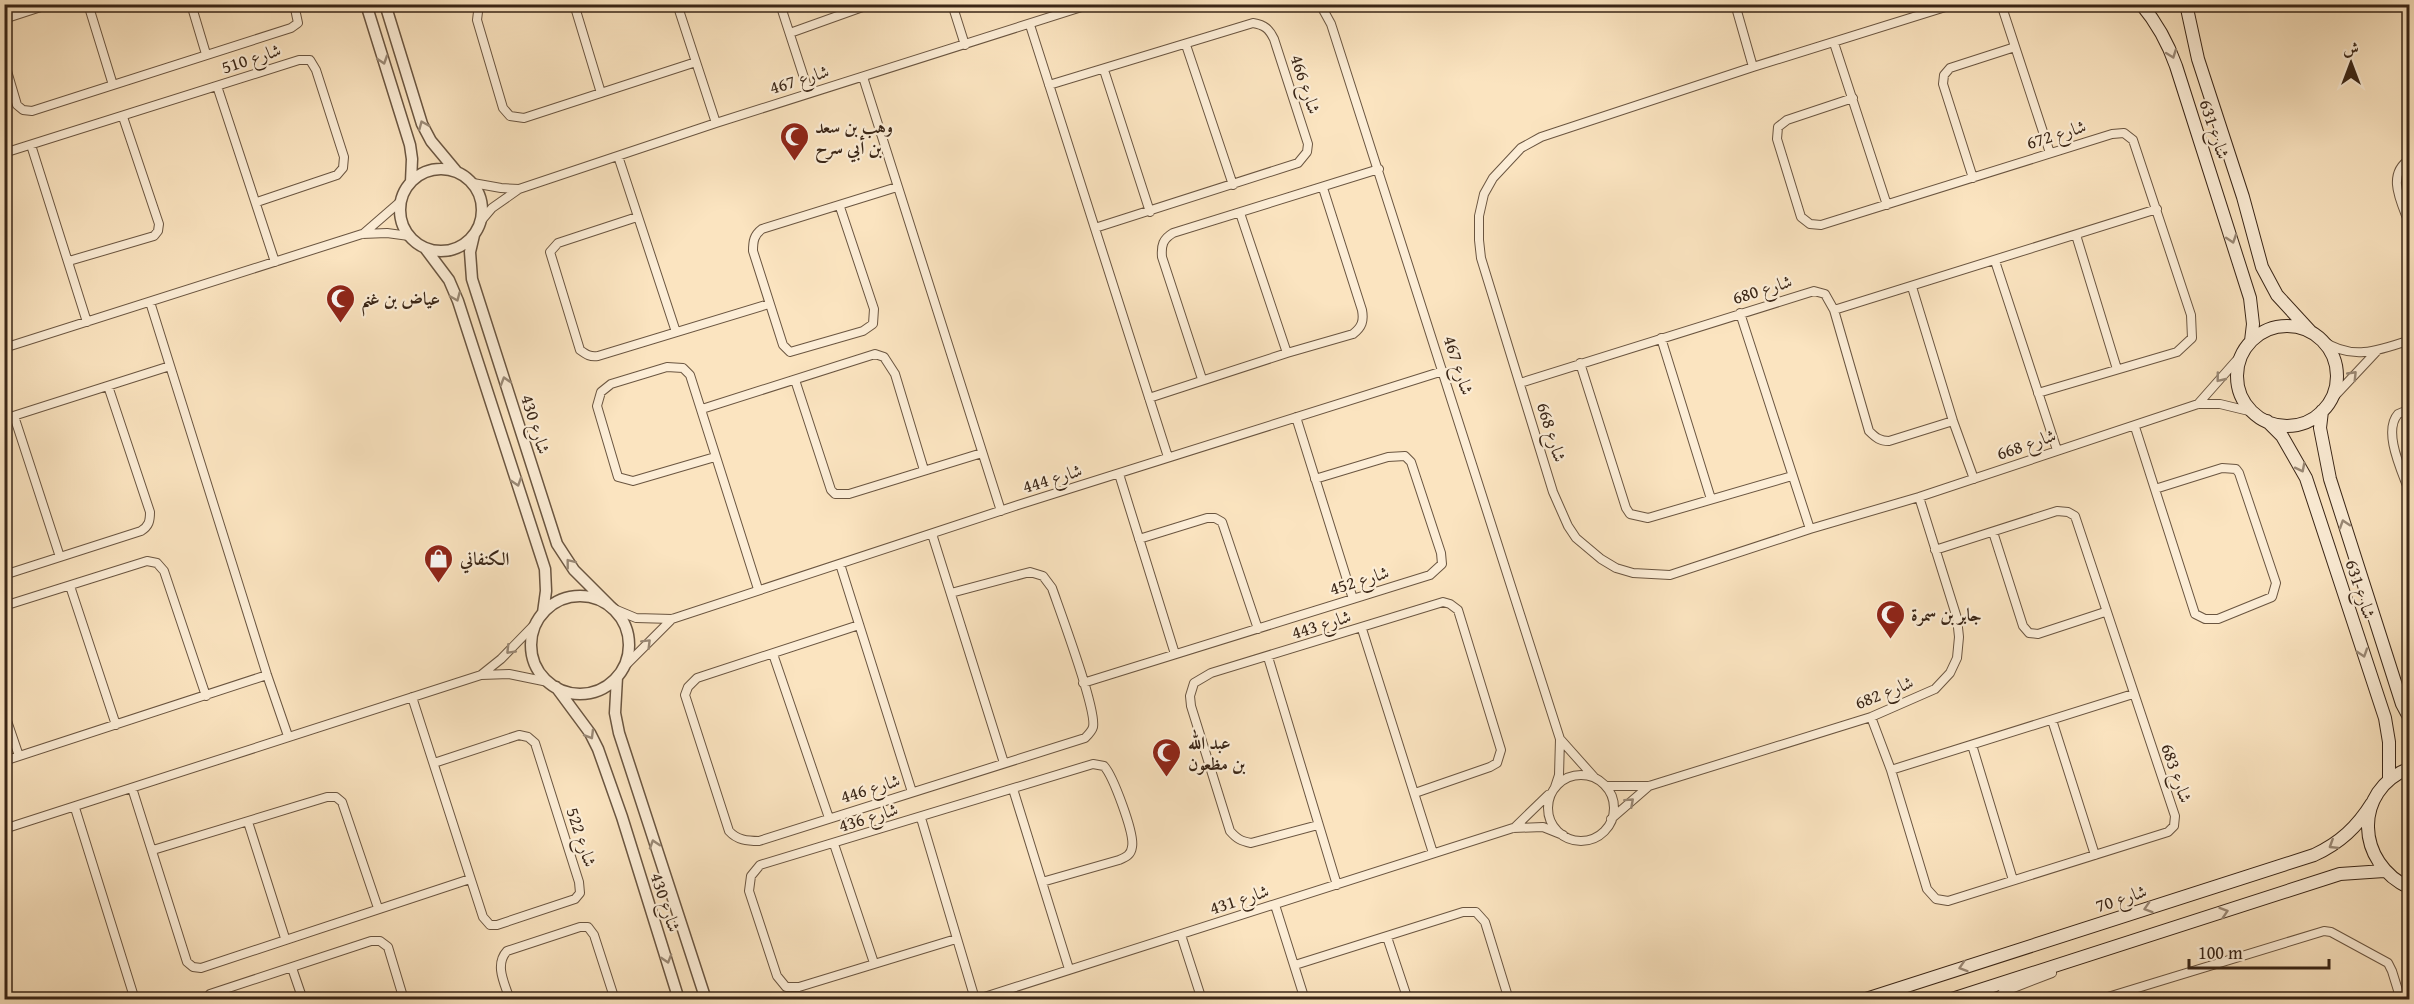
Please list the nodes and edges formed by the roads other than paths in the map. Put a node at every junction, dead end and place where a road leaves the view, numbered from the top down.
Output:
1 (50, 4) edge
2 (88, 4) edge
3 (191, 4) edge
4 (294, 4) edge
5 (366, 4) edge
6 (385, 4) edge
7 (479, 4) edge
8 (574, 4) edge
9 (676, 4) edge
10 (780, 4) edge
11 (871, 4) edge
12 (952, 4) edge
13 (1090, 4) edge
14 (1320, 4) edge
15 (1735, 4) edge
16 (1955, 4) edge
17 (2001, 4) edge
18 (2141, 4) edge
19 (2186, 4) edge
20 (4, 19) edge
21 (1030, 25) junction
22 (790, 33) junction
23 (1834, 43) junction
24 (965, 45) junction
25 (1186, 45) junction
26 (2015, 47) junction
27 (206, 54) junction
28 (4, 61) edge
29 (696, 62) junction
30 (1753, 67) junction
31 (1104, 70) junction
32 (863, 77) junction
33 (113, 85) junction
34 (1049, 85) junction
35 (217, 86) junction
36 (601, 93) junction
37 (809, 93) junction
38 (1853, 98) junction
39 (123, 117) junction
40 (716, 123) junction
41 (31, 145) junction
42 (4, 153) edge
43 (2050, 153) junction
44 (618, 156) junction
45 (2409, 159) edge
46 (1378, 169) junction
47 (457, 172) junction
48 (1973, 178) junction
49 (411, 182) junction
50 (473, 183) junction
51 (1233, 185) junction
52 (897, 187) junction
53 (1323, 188) junction
54 (519, 189) junction
55 (401, 201) junction
56 (256, 202) junction
57 (1887, 205) junction
58 (840, 207) junction
59 (2157, 209) junction
60 (1150, 212) junction
61 (1240, 213) junction
62 (637, 217) junction
63 (481, 221) junction
64 (2409, 226) edge
65 (1095, 228) junction
66 (362, 234) junction
67 (474, 235) junction
68 (409, 236) junction
69 (2076, 236) junction
70 (425, 248) junction
71 (69, 261) junction
72 (1995, 261) junction
73 (275, 262) junction
74 (1912, 287) junction
75 (150, 302) junction
76 (769, 304) junction
77 (1834, 310) junction
78 (1740, 313) junction
79 (87, 322) junction
80 (676, 332) junction
81 (2316, 336) junction
82 (1660, 338) junction
83 (2409, 340) edge
84 (2251, 341) junction
85 (4, 348) edge
86 (2376, 352) junction
87 (1287, 353) junction
88 (2243, 353) junction
89 (1580, 363) junction
90 (170, 366) junction
91 (2117, 369) junction
92 (1443, 371) junction
93 (1202, 379) junction
94 (795, 380) junction
95 (1520, 383) junction
96 (108, 386) junction
97 (2038, 393) junction
98 (1149, 398) junction
99 (2331, 400) junction
100 (2198, 404) junction
101 (702, 409) junction
102 (2409, 409) edge
103 (2322, 411) junction
104 (2253, 412) junction
105 (14, 416) junction
106 (1296, 417) junction
107 (4, 419) edge
108 (1953, 421) junction
109 (2267, 421) junction
110 (2135, 427) junction
111 (2057, 450) junction
112 (982, 453) junction
113 (715, 457) junction
114 (1168, 457) junction
115 (924, 470) junction
116 (1119, 474) junction
117 (1792, 476) junction
118 (1315, 479) junction
119 (1974, 479) junction
120 (2155, 489) junction
121 (2409, 494) edge
122 (1918, 497) junction
123 (1711, 499) junction
124 (1000, 511) junction
125 (1810, 529) junction
126 (1993, 532) junction
127 (932, 534) junction
128 (1139, 539) junction
129 (1935, 550) junction
130 (60, 557) junction
131 (840, 564) junction
132 (4, 575) edge
133 (70, 586) junction
134 (758, 590) junction
135 (951, 593) junction
136 (1353, 599) junction
137 (4, 606) edge
138 (611, 607) junction
139 (2106, 612) junction
140 (540, 618) junction
141 (672, 619) junction
142 (859, 625) junction
143 (1258, 629) junction
144 (1362, 629) junction
145 (773, 654) junction
146 (1175, 654) junction
147 (1268, 657) junction
148 (620, 673) junction
149 (267, 675) junction
150 (481, 675) junction
151 (1083, 683) junction
152 (552, 684) junction
153 (2133, 694) junction
154 (206, 696) junction
155 (412, 697) junction
156 (4, 712) edge
157 (1871, 717) junction
158 (2409, 719) edge
159 (2052, 720) junction
160 (116, 725) junction
161 (288, 736) junction
162 (1560, 739) junction
163 (1972, 745) junction
164 (19, 756) junction
165 (4, 761) edge
166 (434, 763) junction
167 (1004, 763) junction
168 (2409, 768) edge
169 (1891, 770) junction
170 (1595, 778) junction
171 (2389, 779) junction
172 (1606, 786) junction
173 (1649, 786) junction
174 (132, 788) junction
175 (1554, 788) junction
176 (1013, 789) junction
177 (912, 792) junction
178 (1415, 793) junction
179 (2372, 803) junction
180 (75, 808) junction
181 (829, 818) junction
182 (921, 818) junction
183 (1611, 819) junction
184 (248, 822) junction
185 (1318, 825) junction
186 (1514, 828) junction
187 (4, 829) edge
188 (1563, 836) junction
189 (834, 844) junction
190 (153, 850) junction
191 (1433, 853) junction
192 (2095, 855) junction
193 (2384, 871) junction
194 (470, 879) junction
195 (2013, 880) junction
196 (1042, 882) junction
197 (1337, 885) junction
198 (2409, 888) edge
199 (1275, 905) junction
200 (378, 908) junction
201 (1181, 935) junction
202 (1387, 937) junction
203 (285, 938) junction
204 (956, 939) junction
205 (2096, 953) junction
206 (873, 963) junction
207 (1295, 965) junction
208 (292, 968) junction
209 (1069, 969) junction
210 (135, 999) edge
211 (206, 999) edge
212 (303, 999) edge
213 (404, 999) edge
214 (510, 999) edge
215 (615, 999) edge
216 (679, 999) edge
217 (706, 999) edge
218 (975, 999) edge
219 (1202, 999) edge
220 (1305, 999) edge
221 (1408, 999) edge
222 (1509, 999) edge
223 (1863, 999) edge
224 (1949, 999) edge
225 (1997, 999) edge
226 (2098, 999) edge
227 (2401, 999) edge

1 - 20 street
2 - 33 street
3 - 27 street
4 - 27 street
5 -> 49 street
47 -> 6 street
7 - 36 street
8 - 36 street
9 - 29 street
10 - 22 street
11 - 22 street
12 - 24 street
13 - 21 street, شارع 467
14 - 46 street, شارع 467
15 - 30 street
16 - 23 street, شارع 668
17 - 26 street
18 -> 84 main road, شارع 631
19 - 81 main road, شارع 631
21 - 24 street, شارع 467
21 - 34 street
22 - 37 street
23 - 30 street, شارع 668
23 - 38 street
24 - 32 street, شارع 467
25 - 31 street, شارع 466
25 - 51 street
25 - 51 street, شارع 466
26 - 43 street
26 - 48 street
27 - 33 street
28 - 33 street
29 - 36 street
29 - 40 street
30 - 95 street, شارع 668
31 - 34 street, شارع 466
31 - 60 street
32 - 37 street, شارع 467
32 - 52 street
34 - 65 street
35 - 39 street, شارع 510
35 - 56 street
35 - 56 street, شارع 510
37 - 40 street, شارع 467
38 - 57 street
38 - 57 street, شارع 672
39 - 41 street, شارع 510
39 - 71 street
40 - 44 street, شارع 467
41 - 42 street, شارع 510
41 - 71 street
43 - 48 street, شارع 672
43 - 59 street, شارع 672
44 - 54 street, شارع 467
44 - 62 street
45 - 64 street
46 - 53 street
46 - 92 street, شارع 467
47 - 49 street
47 - 50 street
48 - 57 street, شارع 672
49 - 55 street
50 - 54 street, شارع 467
50 - 63 street
51 - 60 street, شارع 466
52 - 58 street
52 - 112 street
53 - 61 street
53 - 87 street
54 - 63 street, شارع 467
55 - 66 street
55 - 68 street
56 - 73 street
58 - 76 street
58 - 76 street
59 - 69 street
59 - 91 street, شارع 672
60 - 65 street, شارع 466
61 - 87 street
61 - 93 street
62 - 80 street
62 - 80 street
63 - 67 street
65 - 98 street
66 - 68 street
66 - 73 street
67 - 70 street
138 -> 67 street, شارع 430
68 - 70 street
69 - 72 street
69 - 91 street
70 -> 140 street, شارع 430
71 - 79 street
72 - 74 street
72 - 97 street
73 - 75 street
74 - 77 street
74 - 108 street
75 - 79 street
75 - 90 street
76 - 80 street
77 - 78 street, شارع 680
77 - 108 street
78 - 82 street, شارع 680
78 - 117 street
79 - 85 street
81 - 84 main road
81 - 86 street
81 - 99 main road
82 - 89 street, شارع 680
82 - 123 street
83 - 86 street
84 - 88 main road
99 -> 86 street
87 - 93 street
88 -> 100 street, شارع 668
88 - 104 main road
89 - 95 street, شارع 680
89 - 123 street
90 - 96 street
90 - 149 street
91 - 97 street, شارع 672
92 - 106 street, شارع 444
92 - 162 street, شارع 467
93 - 98 street
94 - 101 street
94 - 115 street
94 - 115 street
95 - 125 street, شارع 668
96 - 105 street
96 - 130 street
97 - 111 street
98 - 114 street
99 - 103 main road
100 - 104 street, شارع 668
100 - 110 street, شارع 668
101 - 113 street
101 - 113 street
102 - 121 street
103 - 109 main road
158 -> 103 main road, شارع 631
104 - 109 main road
105 - 107 street
105 - 130 street
106 - 114 street, شارع 444
106 - 118 street
108 - 119 street
109 -> 171 main road, شارع 631
110 - 111 street, شارع 668
110 - 120 street
111 - 119 street, شارع 668
112 - 115 street
112 - 124 street
113 - 134 street
114 - 116 street, شارع 444
116 - 124 street, شارع 444
116 - 128 street
117 - 123 street
117 - 125 street
118 - 136 street
118 - 136 street, شارع 452
119 - 122 street, شارع 668
120 - 120 street
122 - 125 street, شارع 668
122 - 129 street, شارع 682
124 - 127 street, شارع 444
126 - 129 street, شارع 683
126 - 139 street, شارع 683
126 - 139 street
127 - 131 street, شارع 444
127 - 135 street
128 - 143 street
128 - 146 street
129 - 157 street, شارع 682
130 - 132 street
131 - 134 street, شارع 444
131 - 142 street
133 - 137 street
133 - 154 street
133 - 160 street
134 - 141 street, شارع 444
135 - 151 street, شارع 446
135 - 167 street
136 - 143 street, شارع 452
138 - 140 street
138 - 141 street, شارع 444
138 - 148 street
139 - 153 street, شارع 683
140 -> 150 street
140 - 152 street
148 -> 141 street, شارع 444
142 - 145 street, شارع 446
142 - 177 street
143 - 146 street, شارع 452
144 - 147 street, شارع 443
144 - 178 street
144 - 178 street, شارع 443
145 - 181 street
145 - 181 street, شارع 446
146 - 151 street, شارع 452
147 - 185 street
147 - 185 street, شارع 443
148 - 152 street
217 -> 148 street, شارع 430
149 - 154 street
149 - 161 street
150 - 152 street
150 - 155 street
151 - 167 street, شارع 446
152 -> 216 street, شارع 430
153 - 159 street
153 - 192 street, شارع 683
154 - 160 street
155 - 161 street
155 - 166 street, شارع 522
156 - 164 street
157 - 169 street, شارع 683
157 - 173 street, شارع 682
159 - 163 street
159 - 192 street
160 - 164 street
161 - 174 street
162 - 170 street, شارع 467
162 - 175 street, شارع 467
163 - 169 street
163 - 195 street
164 - 165 street
166 - 194 street, شارع 522
166 - 194 street, شارع 522
167 - 177 street, شارع 446
168 - 171 main road
169 - 195 street, شارع 683
170 - 172 street
170 - 175 street
171 - 179 main road, شارع 70
172 - 173 street, شارع 682
172 - 183 street
183 -> 173 street, شارع 682
174 - 180 street
174 - 190 street
175 - 186 street, شارع 431
175 - 188 street
176 - 182 street, شارع 436
176 - 196 street
176 - 196 street, شارع 436
177 - 181 street, شارع 446
178 - 191 street
179 - 193 main road
179 -> 223 main road, شارع 70
180 - 187 street
180 - 210 street
182 - 189 street, شارع 436
182 - 204 street
183 - 188 street
184 - 190 street
184 - 200 street
184 - 203 street
185 - 197 street
186 - 188 street, شارع 431
186 - 191 street, شارع 431
189 - 206 street
189 - 206 street, شارع 436
190 - 203 street
191 - 197 street, شارع 431
192 - 195 street, شارع 683
193 - 198 main road
205 -> 193 main road
194 - 200 street
196 - 209 street
197 - 199 street, شارع 431
199 - 201 street, شارع 431
199 - 207 street
200 - 203 street
201 - 209 street, شارع 431
201 - 219 street
202 - 207 street
202 - 221 street
202 - 222 street
204 - 206 street, شارع 436
204 - 218 street
205 - 224 main road
205 - 225 street
207 - 220 street
208 - 211 street
208 - 212 street
208 - 213 street
209 - 218 street, شارع 431
214 - 215 street
226 - 227 street

